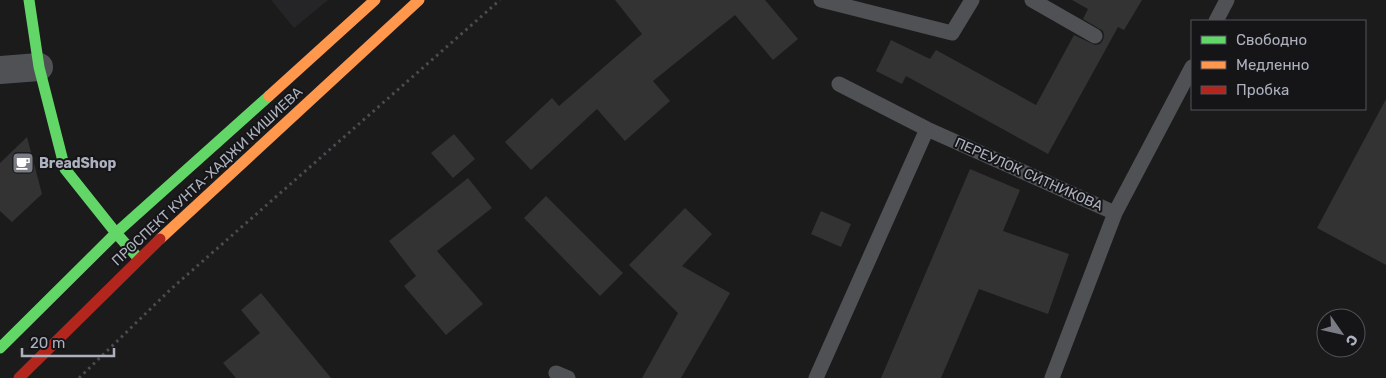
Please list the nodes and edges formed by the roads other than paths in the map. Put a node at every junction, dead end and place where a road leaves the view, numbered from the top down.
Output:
1 (29, 0) edge
2 (375, 0) edge
3 (419, 0) edge
4 (821, 0) edge
5 (972, 0) edge
6 (1032, 0) edge
7 (1227, 0) edge
8 (1217, 20) edge
9 (1094, 36) dead end
10 (40, 67) junction
11 (1191, 69) edge
12 (0, 70) edge
13 (839, 84) dead end
14 (927, 129) junction
15 (1115, 213) junction
16 (116, 233) junction
17 (139, 259) junction
18 (0, 348) edge
19 (19, 378) edge
20 (816, 378) edge
21 (1052, 378) edge

1 - 10 main road
2 - 16 main road, ПРОСПЕКТ КУНТА-ХАДЖИ КИШИЕВА
3 - 17 main road, ПРОСПЕКТ КУНТА-ХАДЖИ КИШИЕВА
4 - 5 lane
6 - 9 lane
7 - 8 lane
10 - 12 street
10 - 16 main road
11 - 15 lane
13 - 14 lane, ПЕРЕУЛОК СИТНИКОВА
14 - 15 lane, ПЕРЕУЛОК СИТНИКОВА
14 - 20 lane
15 - 21 lane, ПЕРЕУЛОК СИТНИКОВА
16 - 17 main road
16 - 18 main road, ПРОСПЕКТ КУНТА-ХАДЖИ КИШИЕВА
17 - 19 main road, ПРОСПЕКТ КУНТА-ХАДЖИ КИШИЕВА

